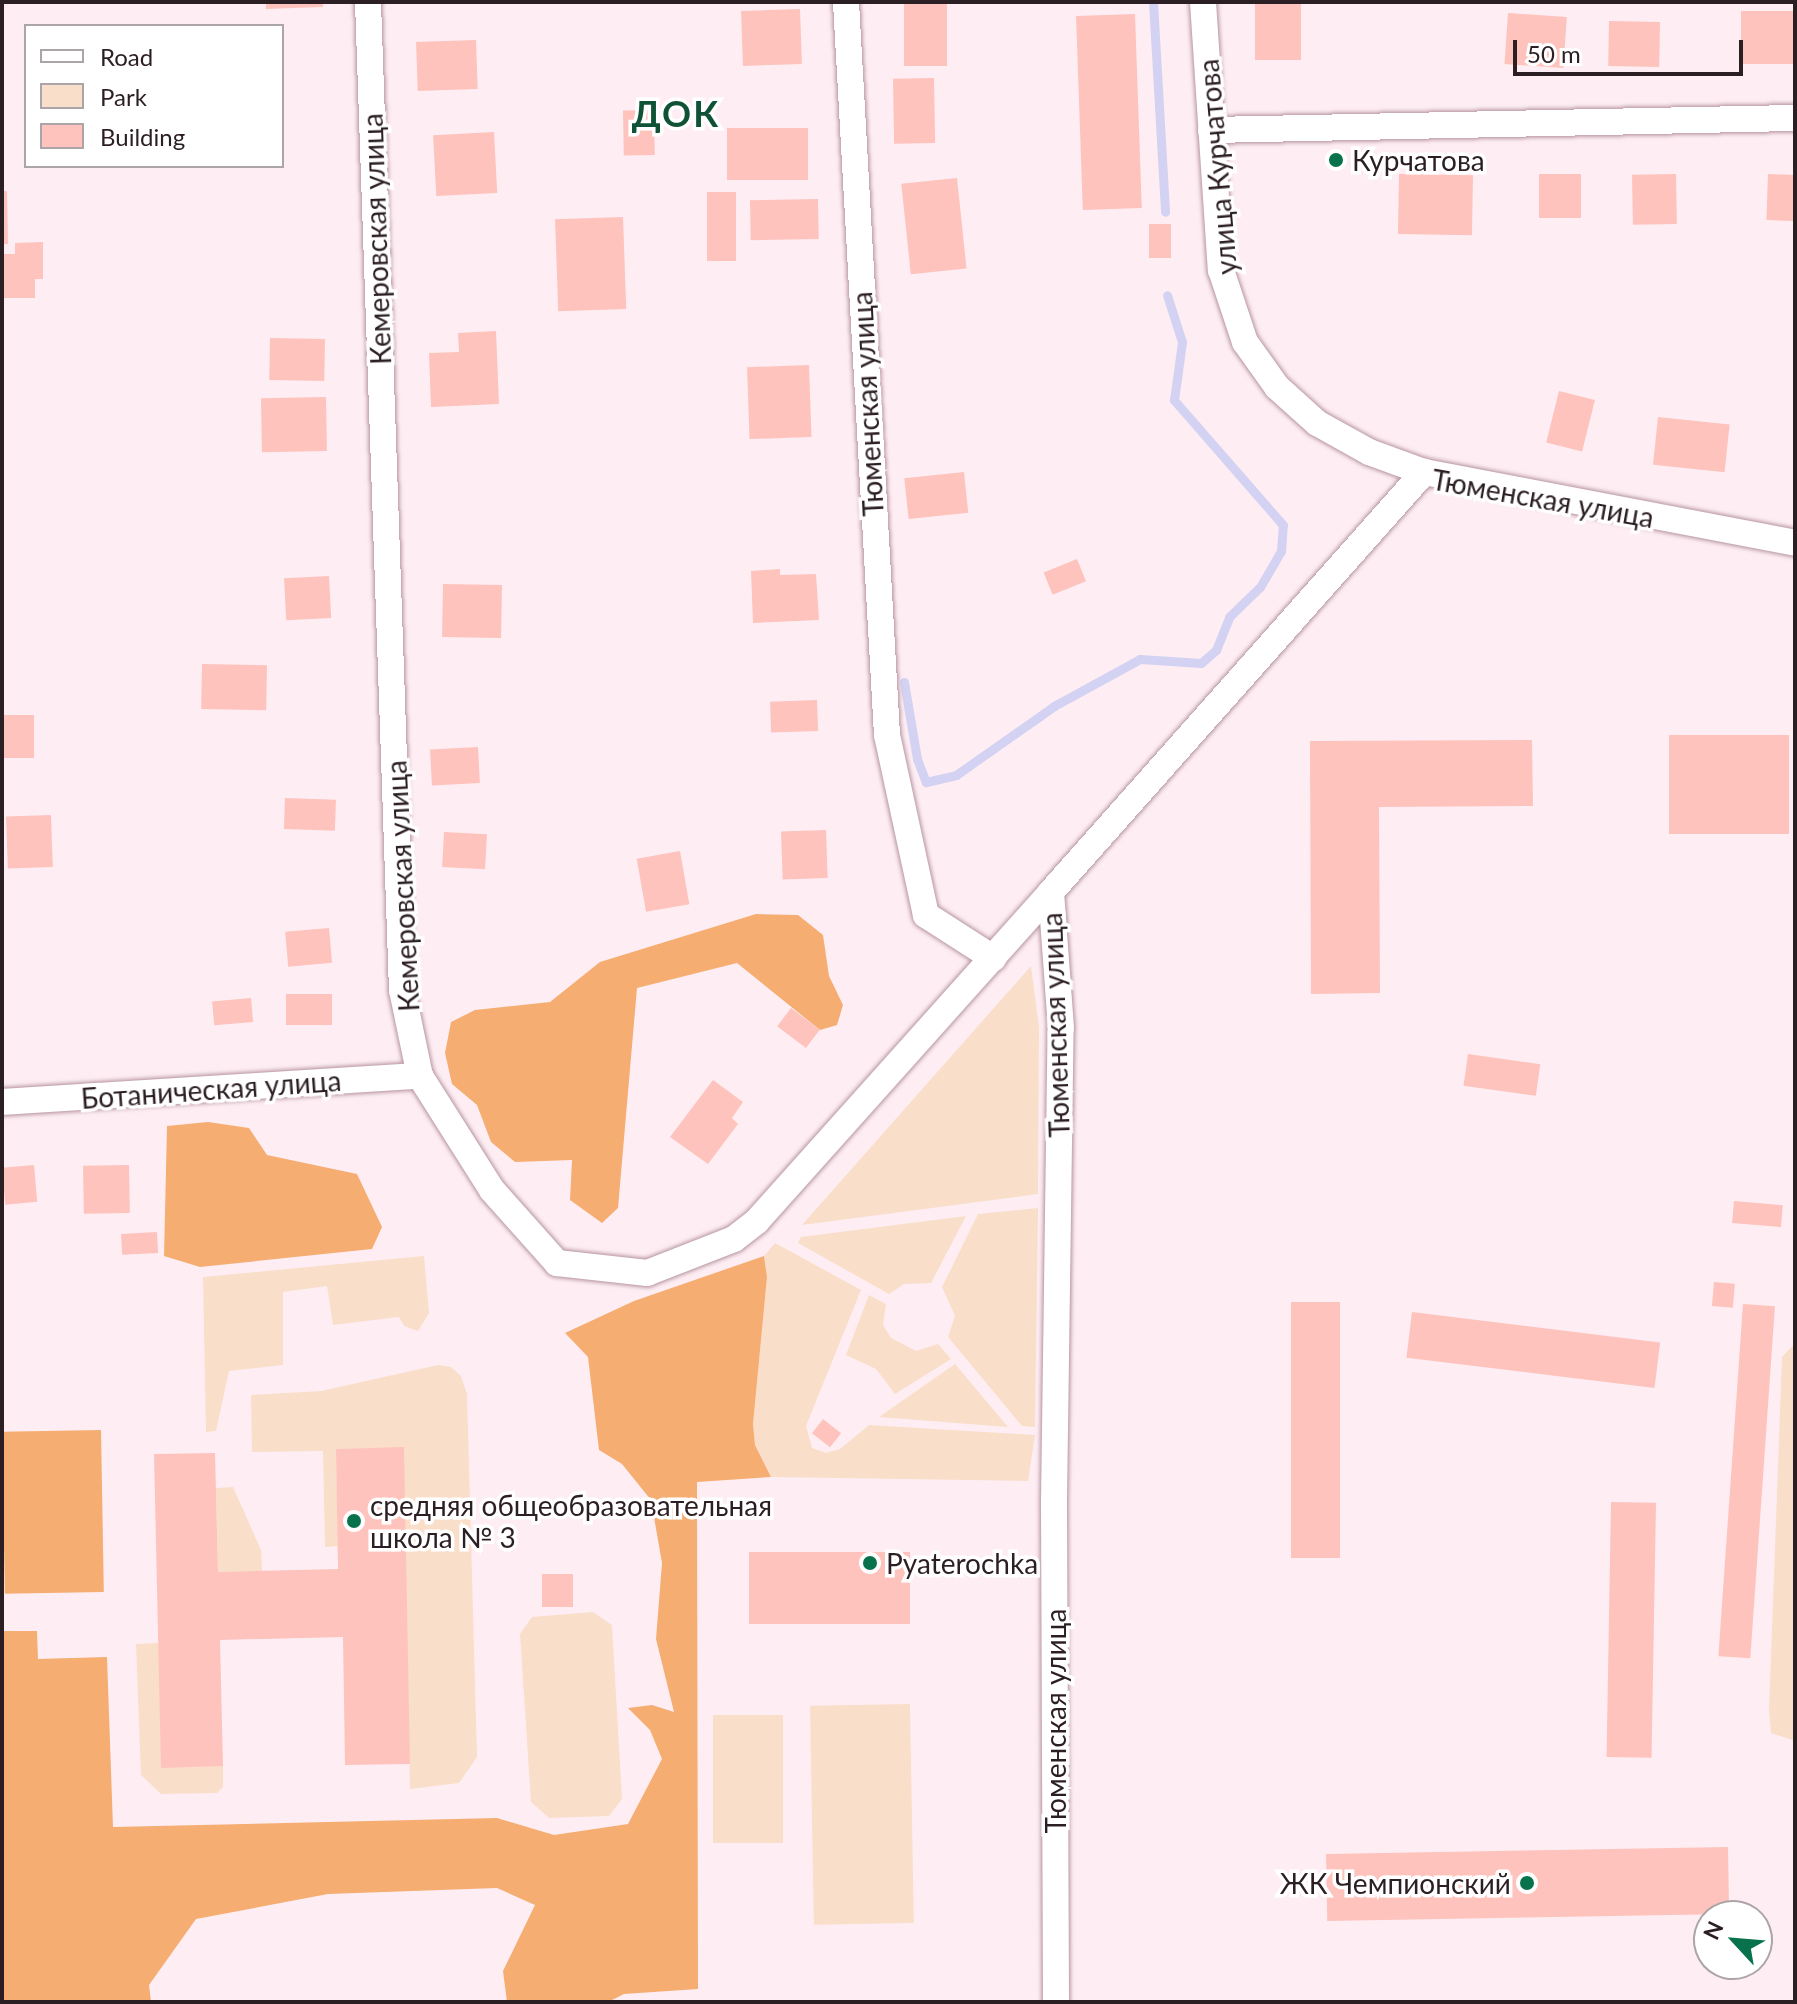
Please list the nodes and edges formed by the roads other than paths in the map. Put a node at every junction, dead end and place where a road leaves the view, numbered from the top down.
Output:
1 (368, 2) edge
2 (846, 2) edge
3 (1203, 2) edge
4 (1795, 118) edge
5 (1211, 130) junction
6 (1424, 472) junction
7 (1795, 543) edge
8 (1051, 892) junction
9 (993, 958) junction
10 (420, 1076) junction
11 (2, 1102) edge
12 (1056, 2002) edge

1 - 10 street, Кемеровская улица
2 - 9 street, Тюменская улица
3 - 5 street, улица Курчатова
4 - 5 street
5 - 6 street, улица Курчатова
6 - 7 street, Тюменская улица
6 - 8 street, Тюменская улица
8 - 9 street, Кемеровская улица
8 - 12 street, Тюменская улица
9 - 10 street, Кемеровская улица
10 - 11 street, Ботаническая улица

